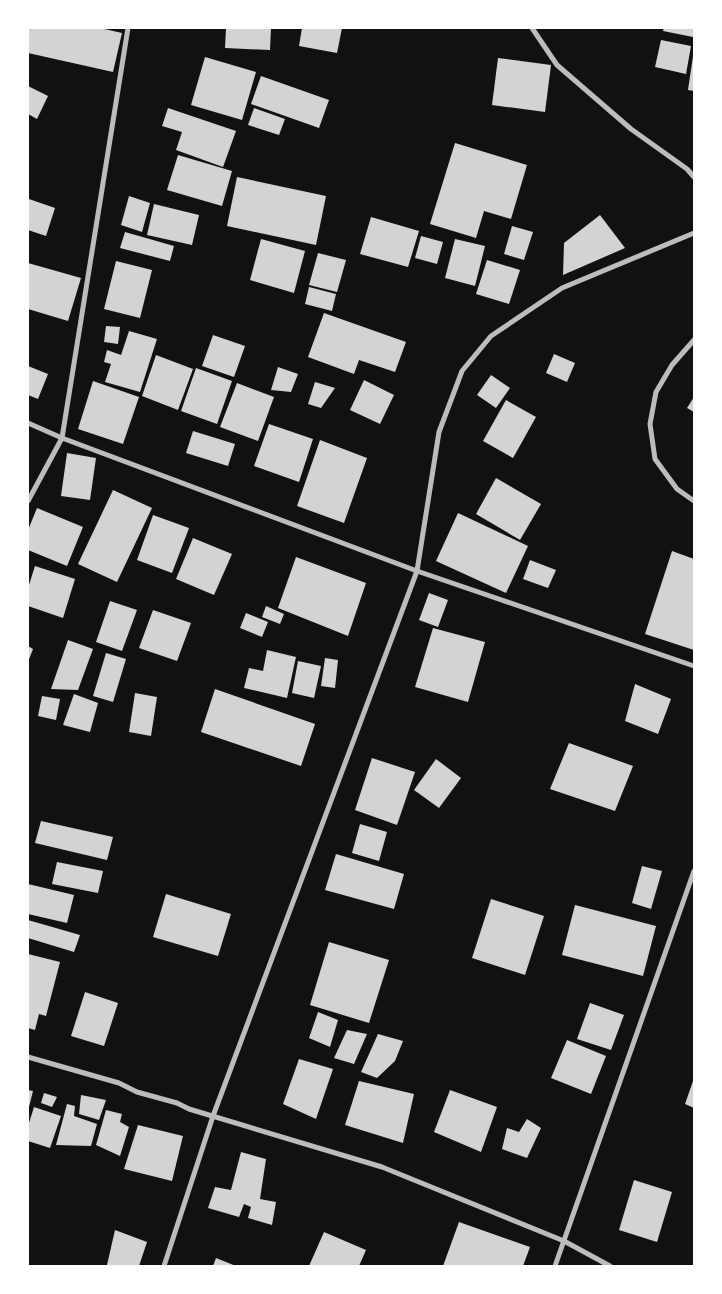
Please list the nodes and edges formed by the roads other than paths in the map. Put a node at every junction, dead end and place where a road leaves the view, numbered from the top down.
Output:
1 (128, 28) edge
2 (532, 28) edge
3 (694, 177) edge
4 (694, 233) edge
5 (694, 340) edge
6 (28, 423) edge
7 (62, 438) junction
8 (28, 501) edge
9 (694, 501) edge
10 (417, 571) junction
11 (694, 666) edge
12 (694, 871) edge
13 (28, 1057) edge
14 (213, 1116) junction
15 (564, 1241) junction
16 (164, 1266) edge
17 (555, 1266) edge
18 (610, 1266) edge

1 - 7 street
2 - 3 street
4 - 10 street
5 - 9 street
6 - 7 street
7 - 8 street
7 - 10 street
10 - 11 street
10 - 14 street
12 - 15 street
13 - 14 street
14 - 15 street
14 - 16 street
15 - 17 street
15 - 18 street

